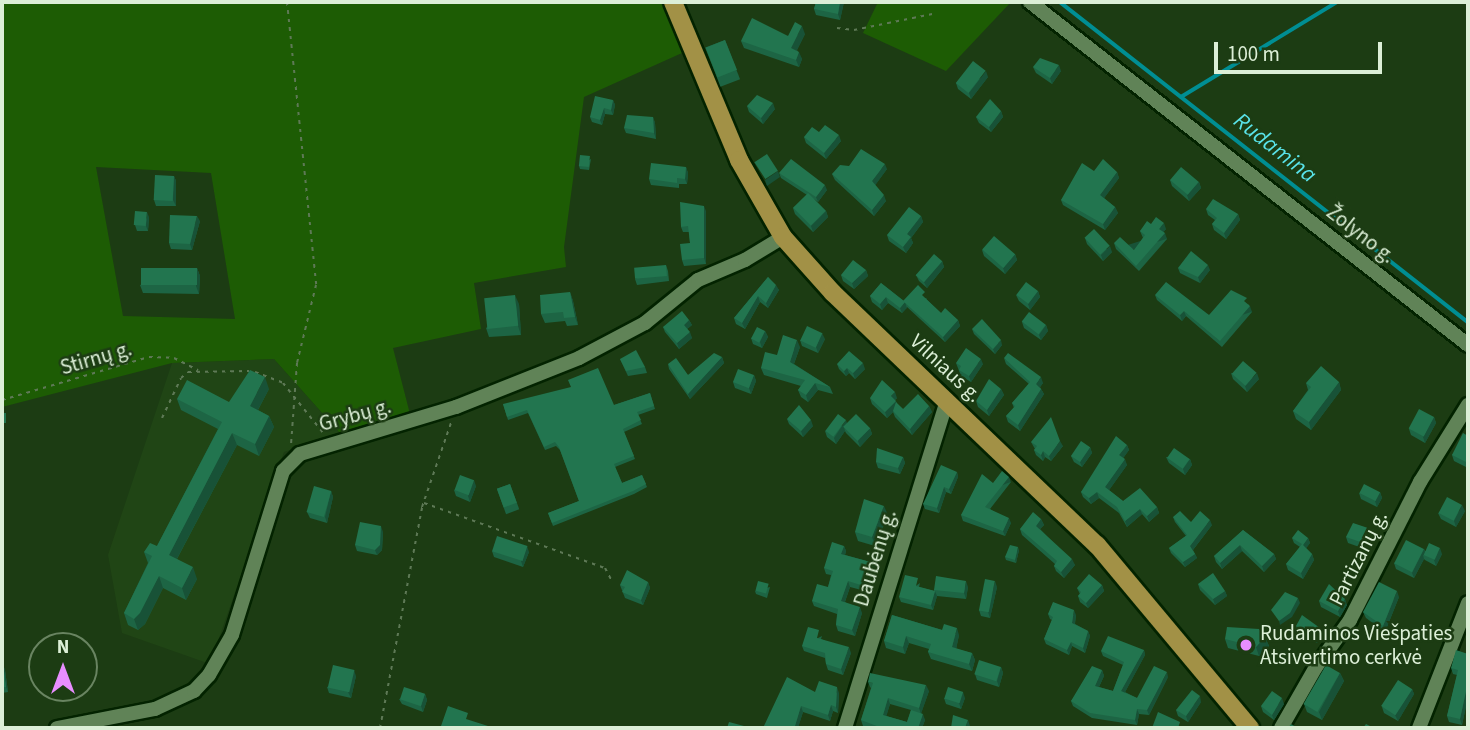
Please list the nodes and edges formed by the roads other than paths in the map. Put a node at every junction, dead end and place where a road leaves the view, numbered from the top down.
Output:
1 (673, 2) edge
2 (1030, 2) edge
3 (783, 237) junction
4 (1468, 345) edge
5 (947, 400) junction
6 (1468, 405) edge
7 (1468, 603) edge
8 (57, 728) edge
9 (845, 728) edge
10 (1251, 728) edge
11 (1281, 728) edge
12 (1419, 728) edge

1 - 3 main road, Vilniaus g.
2 - 4 street, Žolyno g.
3 - 5 main road, Vilniaus g.
3 - 8 street, Grybų g.
5 - 9 street, Daubėnų g.
5 - 10 main road, Vilniaus g.
6 - 11 street, Partizanų g.
7 - 12 street

